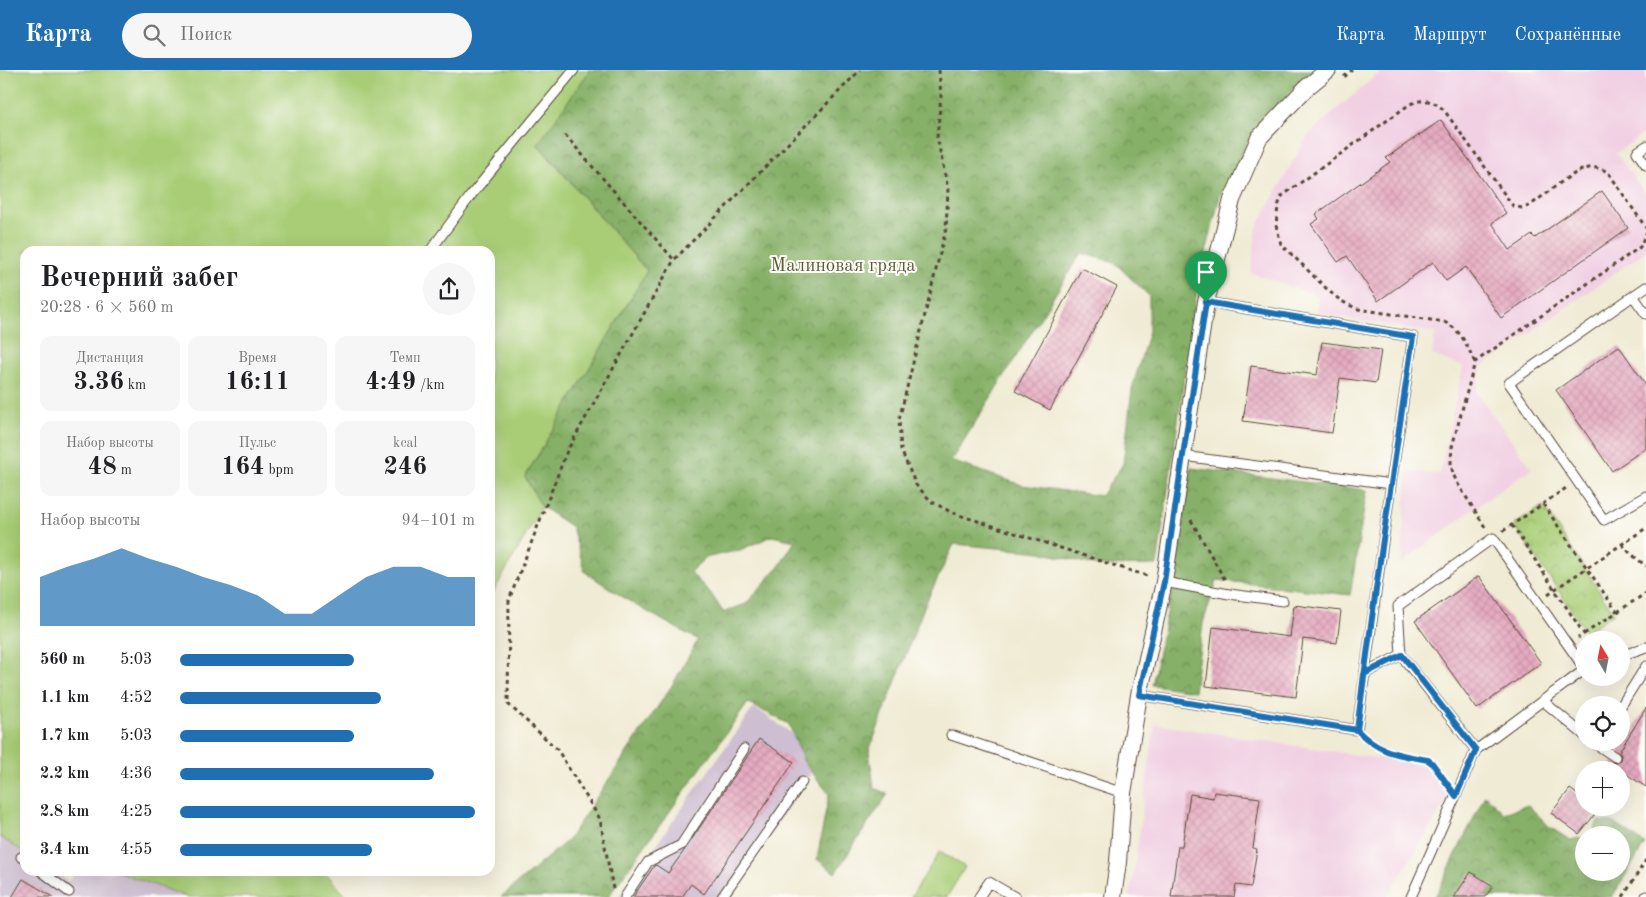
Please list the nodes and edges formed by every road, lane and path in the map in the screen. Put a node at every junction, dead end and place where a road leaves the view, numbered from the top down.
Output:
1 (574, 70) edge
2 (860, 70) edge
3 (939, 70) edge
4 (1352, 70) edge
5 (1332, 76) edge
6 (565, 135) dead end
7 (1646, 146) edge
8 (1646, 165) edge
9 (1646, 228) edge
10 (1646, 233) edge
11 (434, 246) edge
12 (674, 260) junction
13 (1646, 287) edge
14 (1633, 296) junction
15 (1206, 302) junction
16 (1646, 314) edge
17 (1475, 362) junction
18 (1183, 456) junction
19 (1577, 481) junction
20 (1391, 484) junction
21 (1646, 496) edge
22 (1543, 504) junction
23 (1193, 511) dead end
24 (1512, 525) junction
25 (1646, 528) edge
26 (1493, 538) junction
27 (1622, 544) junction
28 (1646, 566) edge
29 (1586, 568) junction
30 (1164, 582) junction
31 (1554, 590) junction
32 (1646, 593) edge
33 (1230, 594) junction
34 (1283, 601) dead end
35 (1537, 601) junction
36 (1617, 612) junction
37 (1582, 631) edge
38 (1588, 631) edge
39 (1575, 640) edge
40 (1568, 645) junction
41 (1646, 647) edge
42 (1630, 653) edge
43 (1402, 655) junction
44 (1575, 656) edge
45 (1646, 666) edge
46 (1364, 674) junction
47 (1575, 676) edge
48 (1139, 695) junction
49 (1627, 696) edge
50 (1543, 701) junction
51 (1575, 728) edge
52 (1357, 730) junction
53 (951, 735) dead end
54 (744, 749) dead end
55 (1476, 750) junction
56 (1607, 751) edge
57 (1615, 757) dead end
58 (802, 782) dead end
59 (1123, 793) junction
60 (1456, 796) junction
61 (1646, 860) edge
62 (47, 876) edge
63 (70, 895) edge
64 (615, 897) edge
65 (625, 897) edge
66 (722, 897) edge
67 (980, 897) edge
68 (1015, 897) edge
69 (1113, 897) edge
70 (1411, 897) edge
71 (1623, 897) edge

1 - 11 lane
2 - 12 path
3 - 30 path
4 - 5 path
5 - 15 street
6 - 12 path
7 - 8 lane
9 - 17 path
10 - 17 path
12 - 64 path
13 - 14 lane
14 - 16 lane
14 - 19 lane
15 - 18 street
15 - 20 lane
17 - 26 path
18 - 20 lane
18 - 30 street
19 - 21 lane
19 - 22 path
20 - 46 lane
22 - 24 path
22 - 29 path
23 - 33 path
24 - 26 path
24 - 31 path
25 - 27 path
26 - 35 lane
26 - 43 lane
27 - 28 path
27 - 29 path
29 - 31 path
29 - 36 path
30 - 33 lane
30 - 48 street
31 - 35 path
31 - 37 path
32 - 36 path
33 - 34 lane
35 - 40 lane
36 - 38 path
39 - 40 path
40 - 44 lane
41 - 42 lane
43 - 46 lane
43 - 55 lane
45 - 49 lane
46 - 52 lane
47 - 50 lane
48 - 52 lane
48 - 59 street
50 - 51 lane
50 - 55 lane
52 - 60 path
53 - 59 lane
54 - 65 lane
55 - 60 lane
56 - 57 lane
58 - 66 lane
59 - 69 street
60 - 70 lane
61 - 71 path
62 - 63 lane
67 - 68 lane

